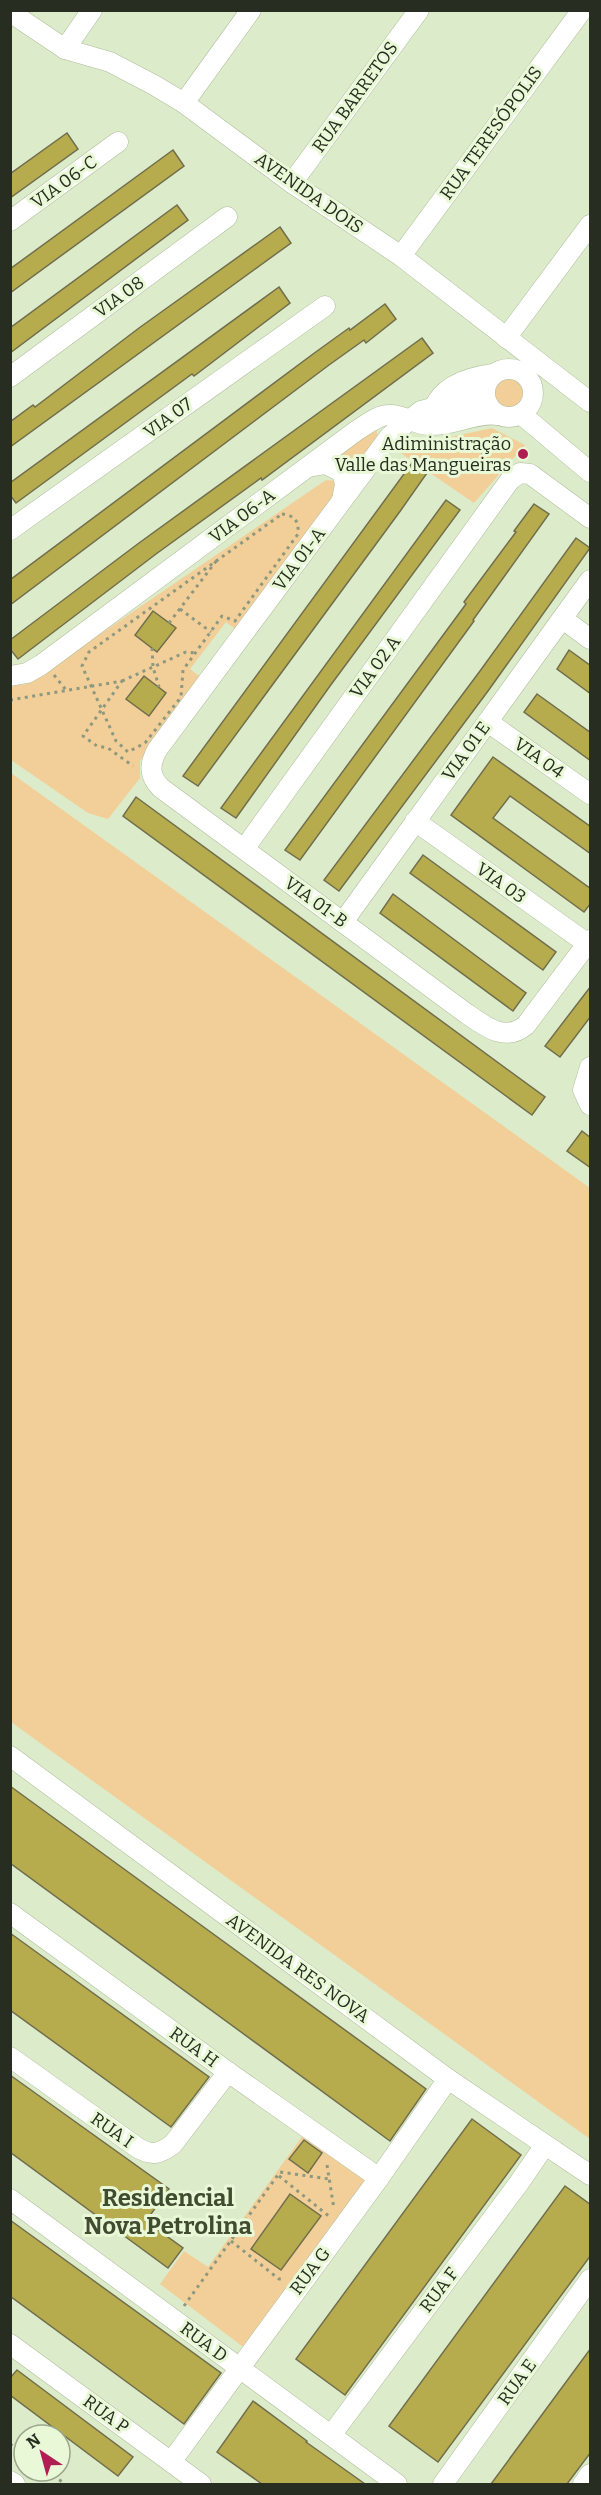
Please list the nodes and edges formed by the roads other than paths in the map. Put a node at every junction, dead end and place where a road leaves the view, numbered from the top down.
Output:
1 (92, 10) edge
2 (251, 10) edge
3 (418, 10) edge
4 (582, 10) edge
5 (10, 12) edge
6 (65, 49) junction
7 (184, 103) junction
8 (118, 142) dead end
9 (291, 183) junction
10 (227, 217) dead end
11 (10, 221) edge
12 (591, 225) edge
13 (400, 256) junction
14 (325, 306) dead end
15 (506, 338) junction
16 (10, 377) edge
17 (489, 381) junction
18 (591, 402) edge
19 (521, 414) junction
20 (498, 415) junction
21 (410, 418) junction
22 (308, 467) junction
23 (591, 472) edge
24 (342, 500) junction
25 (591, 518) edge
26 (10, 530) edge
27 (591, 580) edge
28 (562, 619) junction
29 (591, 639) edge
30 (10, 676) edge
31 (488, 722) junction
32 (154, 781) joint
33 (591, 794) edge
34 (415, 821) junction
35 (244, 849) junction
36 (343, 922) junction
37 (589, 942) edge
38 (591, 1067) edge
39 (591, 1105) edge
40 (10, 1756) edge
41 (10, 1913) edge
42 (10, 2057) edge
43 (228, 2072) junction
44 (448, 2079) junction
45 (545, 2145) junction
46 (591, 2175) edge
47 (379, 2178) junction
48 (10, 2199) edge
49 (591, 2279) edge
50 (10, 2344) edge
51 (238, 2369) junction
52 (332, 2434) junction
53 (171, 2462) junction
54 (591, 2474) edge
55 (10, 2481) edge
56 (15, 2484) edge
57 (201, 2484) edge
58 (397, 2484) edge
59 (443, 2484) edge
60 (583, 2484) edge

1 - 6 street
2 - 7 street
3 - 9 street, RUA BARRETOS
4 - 13 street, RUA TERESÓPOLIS
5 - 6 street, AVENIDA DOIS
6 - 7 street, AVENIDA DOIS
7 - 9 street, AVENIDA DOIS
8 - 11 street, VIA 06-C
9 - 13 street, AVENIDA DOIS
10 - 16 street, VIA 08
12 - 15 street
13 - 15 street, AVENIDA DOIS
14 - 26 street, VIA 07
15 - 18 street, AVENIDA DOIS
17 - 19 street
17 - 20 street
17 - 21 street, VIA 06-A
19 - 20 street
19 - 23 street
20 - 21 street
21 - 22 street, VIA 06-A
21 - 24 street, VIA 01-A
22 - 24 street
22 - 30 street, VIA 06-A
24 - 32 street, VIA 01-A
25 - 35 street, VIA 02 A
27 - 28 street, VIA 01 E
28 - 29 street
28 - 31 street, VIA 01 E
31 - 33 street, VIA 04
31 - 34 street, VIA 01 E
32 - 35 street, VIA 01-B
34 - 36 street, VIA 01 E
34 - 37 street, VIA 03
35 - 36 street, VIA 01-B
36 - 37 street, VIA 01-B
38 - 39 street
40 - 44 street, AVENIDA RES NOVA
41 - 43 street, RUA H
42 - 43 street, RUA I
43 - 47 street, RUA H
44 - 45 street, AVENIDA RES NOVA
44 - 47 street, RUA G
45 - 46 street, AVENIDA RES NOVA
45 - 52 street, RUA F
47 - 51 street, RUA G
48 - 51 street, RUA D
49 - 59 street, RUA E
50 - 53 street, RUA P
51 - 52 street, RUA D
51 - 53 street, RUA G
52 - 58 street, RUA D
53 - 57 street, RUA P
54 - 60 street
55 - 56 street

